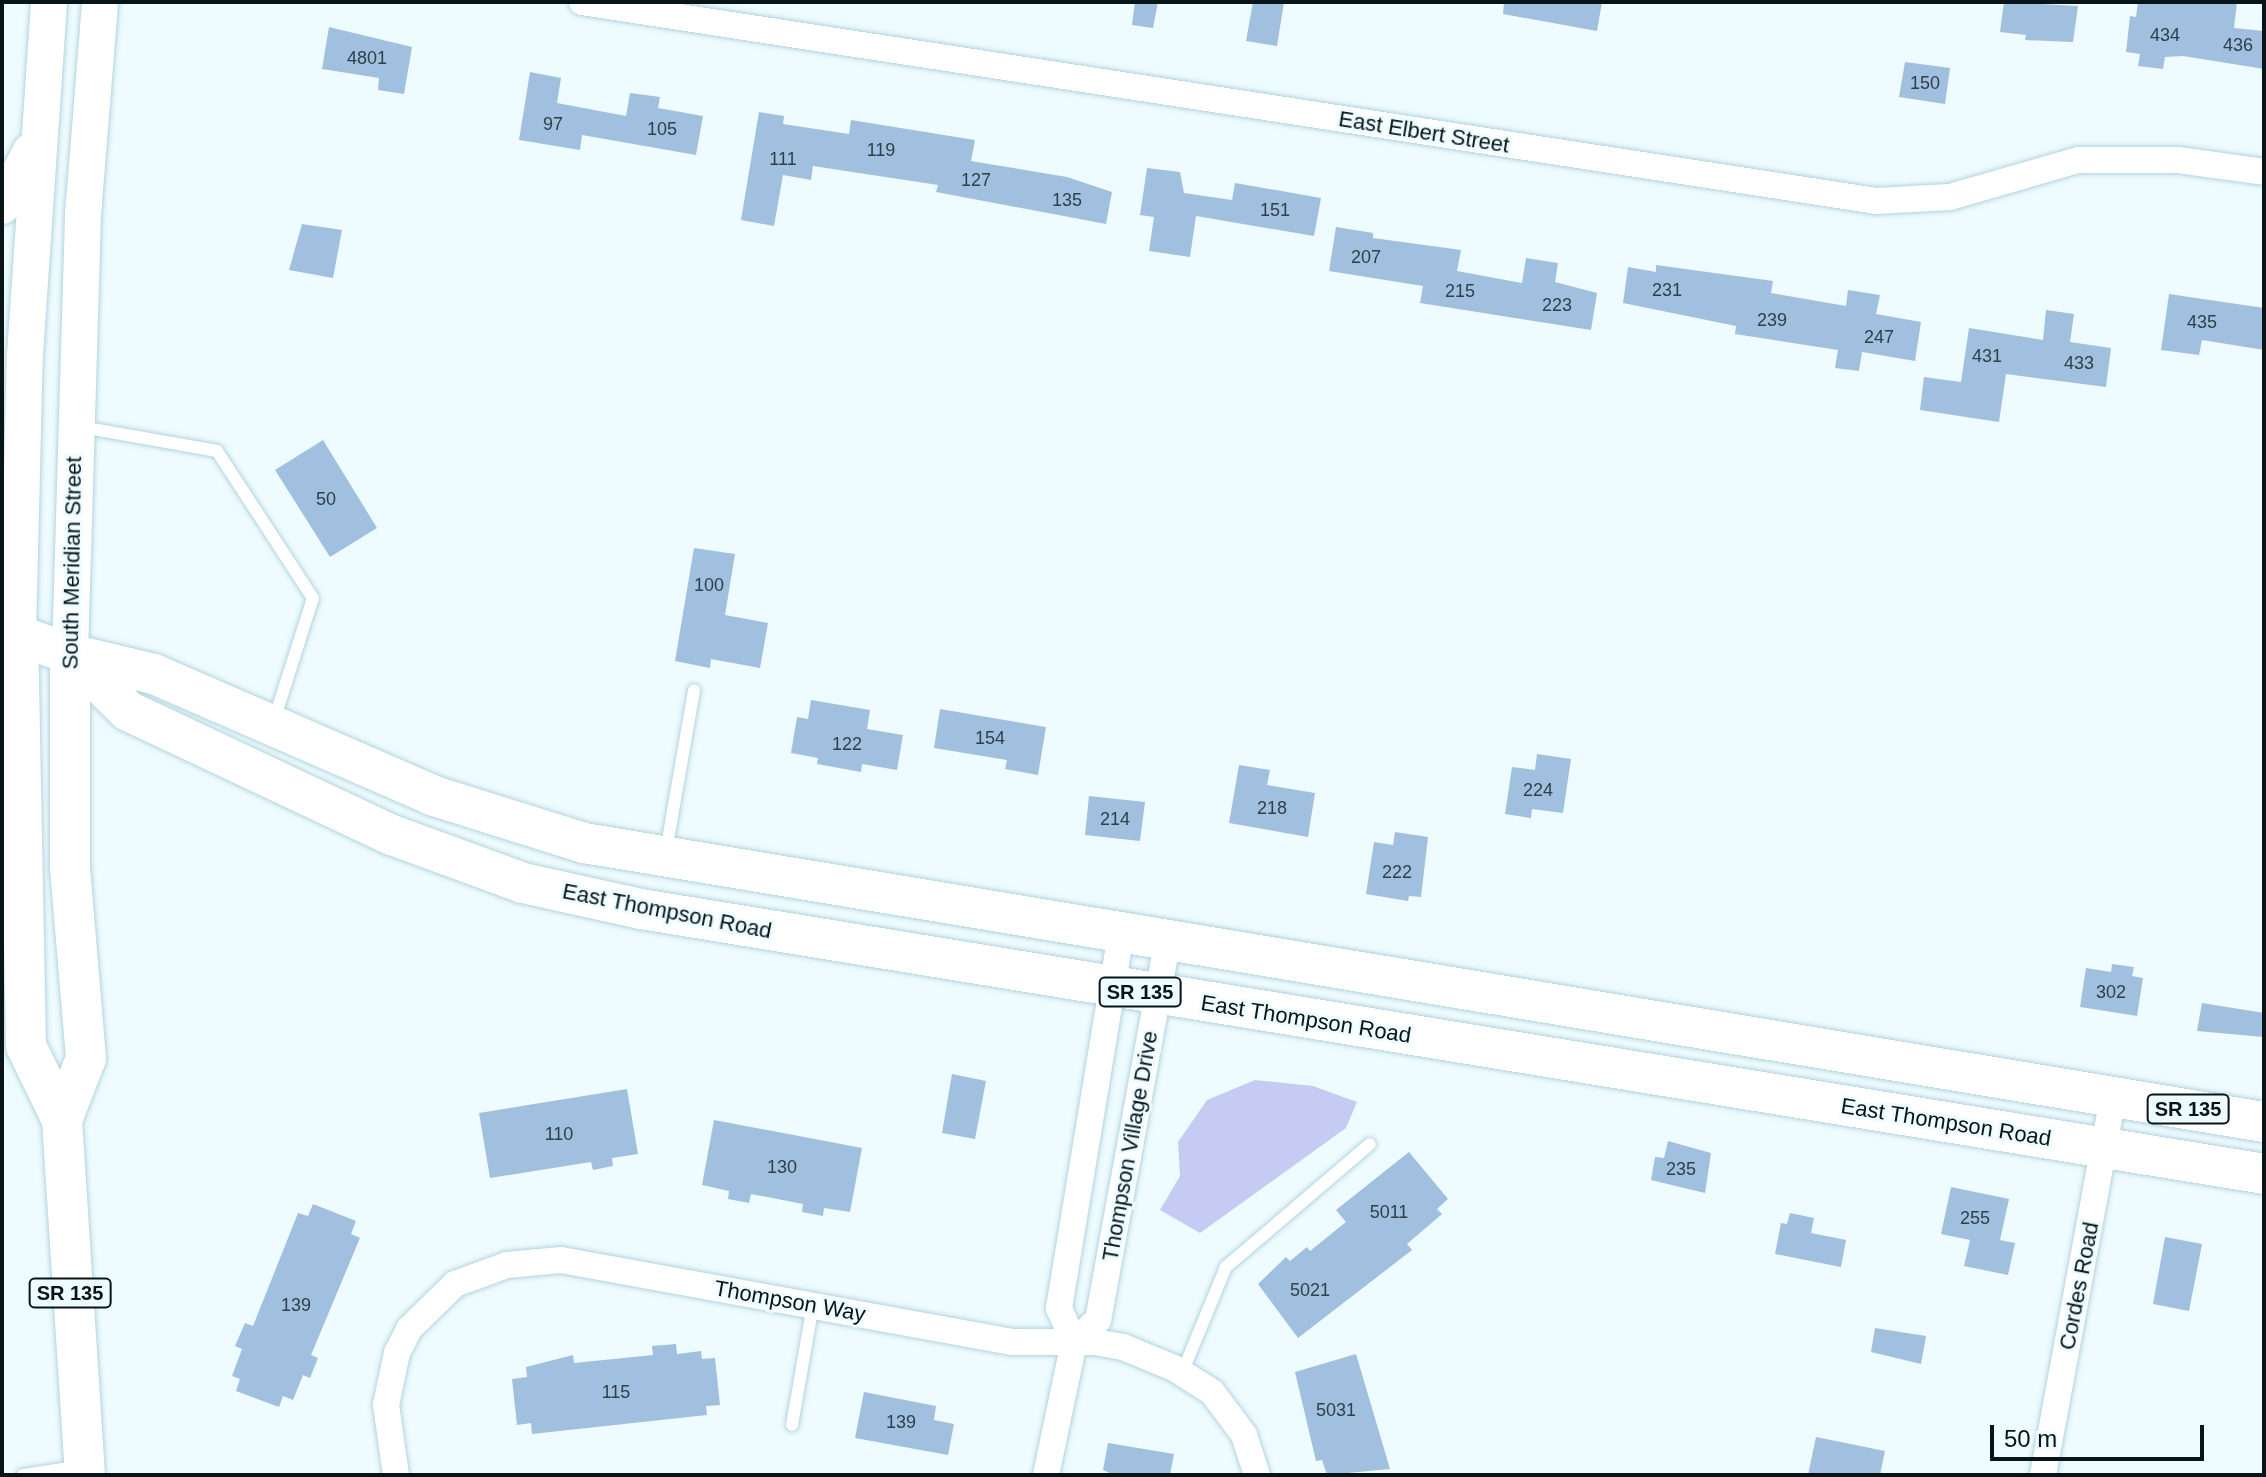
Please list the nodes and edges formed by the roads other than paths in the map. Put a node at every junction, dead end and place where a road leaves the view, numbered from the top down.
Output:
1 (49, 2) edge
2 (100, 2) edge
3 (582, 2) edge
4 (38, 139) junction
5 (2264, 172) edge
6 (2, 206) edge
7 (74, 425) junction
8 (10, 631) edge
9 (70, 654) junction
10 (694, 690) dead end
11 (271, 728) junction
12 (665, 858) junction
13 (1121, 932) junction
14 (1168, 940) junction
15 (1113, 987) junction
16 (1158, 995) junction
17 (2113, 1096) junction
18 (62, 1120) junction
19 (2264, 1122) edge
20 (1370, 1144) dead end
21 (2105, 1148) junction
22 (2264, 1174) edge
23 (813, 1305) junction
24 (1074, 1342) junction
25 (1182, 1373) junction
26 (792, 1425) dead end
27 (84, 1470) edge
28 (23, 1475) edge
29 (396, 1475) edge
30 (1046, 1475) edge
31 (1257, 1475) edge
32 (2043, 1475) edge

1 - 4 main road, South Meridian Street
2 - 7 main road, South Meridian Street
3 - 5 street, East Elbert Street
4 - 6 main road, South Meridian Street
4 - 8 main road, South Meridian Street
7 - 9 main road, South Meridian Street
7 - 11 lane
8 - 9 main road, East Thompson Road / SR 135
8 - 18 main road, South Meridian Street / SR 135
9 - 11 main road, East Thompson Road / SR 135
9 - 15 main road, East Thompson Road / SR 135
9 - 18 main road, South Meridian Street / SR 135
10 - 12 lane
11 - 12 main road, East Thompson Road / SR 135
12 - 13 main road, East Thompson Road / SR 135
13 - 14 main road, East Thompson Road / SR 135
13 - 15 street, Thompson Village Drive
14 - 16 street, Thompson Village Drive
14 - 17 main road, East Thompson Road / SR 135
15 - 16 main road, East Thompson Road / SR 135
15 - 24 street, Thompson Village Drive
16 - 21 main road, East Thompson Road / SR 135
16 - 24 street, Thompson Village Drive
17 - 19 main road, East Thompson Road / SR 135
17 - 21 street, Cordes Road
18 - 27 main road, South Meridian Street / SR 135
20 - 25 lane
21 - 22 main road, East Thompson Road / SR 135
21 - 32 street, Cordes Road
23 - 24 street, Thompson Way
23 - 26 lane
23 - 29 street, Thompson Way
24 - 25 street, Thompson Way
24 - 30 street, Thompson Village Drive
25 - 31 street, Thompson Way
27 - 28 lane

